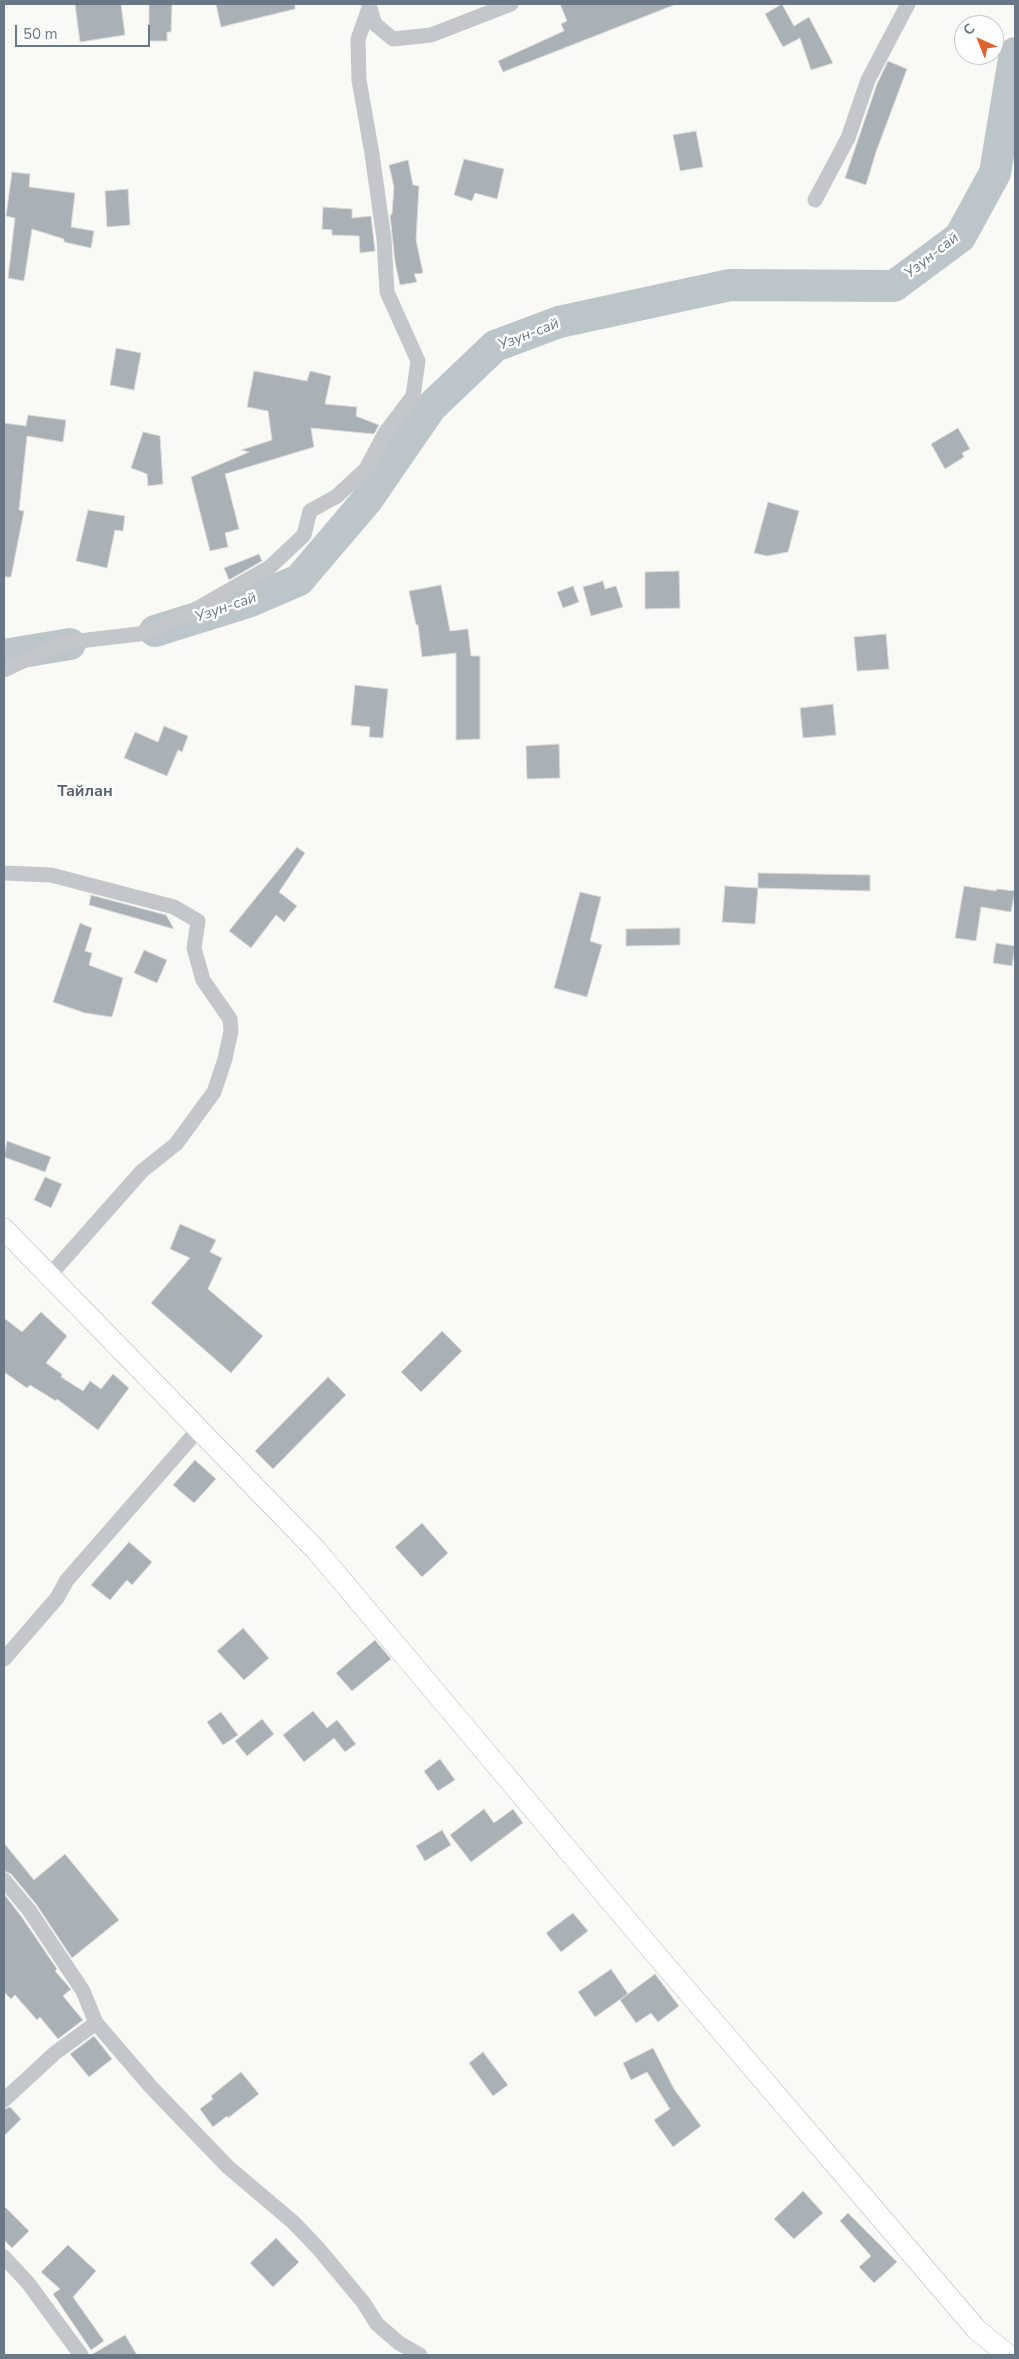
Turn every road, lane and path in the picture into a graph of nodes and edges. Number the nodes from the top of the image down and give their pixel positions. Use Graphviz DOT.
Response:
graph roads {
  1 [pos="512,4"];
  2 [pos="908,4"];
  3 [pos="369,6"];
  4 [pos="815,200"];
  5 [pos="4,670"];
  6 [pos="4,873"];
  7 [pos="4,1229"];
  8 [pos="49,1276"];
  9 [pos="198,1430"];
  10 [pos="4,1659"];
  11 [pos="4,1880"];
  12 [pos="96,2023"];
  13 [pos="4,2100"];
  14 [pos="4,2257"];
  15 [pos="81,2355"];
  16 [pos="420,2355"];
  17 [pos="1008,2355"];
  1 -- 3 [label="street"];
  2 -- 4 [label="street"];
  3 -- 5 [label="street"];
  6 -- 8 [label="street"];
  7 -- 8 [label="street"];
  8 -- 9 [label="street"];
  9 -- 10 [label="street"];
  9 -- 17 [label="street"];
  11 -- 12 [label="street"];
  12 -- 13 [label="street"];
  12 -- 16 [label="street"];
  14 -- 15 [label="street"];
}
